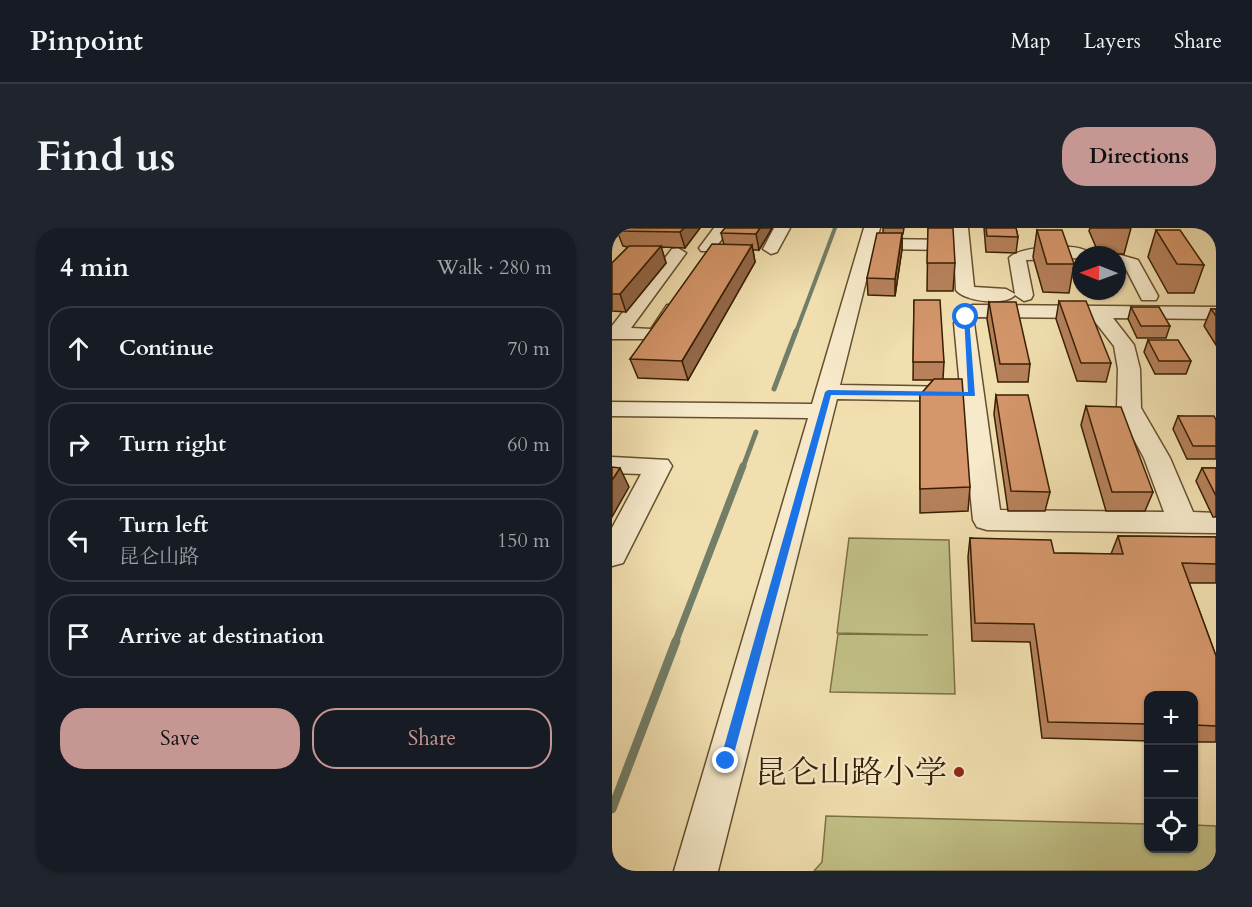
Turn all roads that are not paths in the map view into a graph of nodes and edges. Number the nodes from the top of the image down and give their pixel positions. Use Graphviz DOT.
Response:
graph roads {
  1 [pos="722,228"];
  2 [pos="782,228"];
  3 [pos="1074,231"];
  4 [pos="870,236"];
  5 [pos="961,237"];
  6 [pos="1081,246"];
  7 [pos="771,249"];
  8 [pos="678,253"];
  9 [pos="1072,254"];
  10 [pos="708,255"];
  11 [pos="1126,262"];
  12 [pos="686,292"];
  13 [pos="1024,295"];
  14 [pos="1149,296"];
  15 [pos="1216,296"];
  16 [pos="1098,312"];
  17 [pos="1216,313"];
  18 [pos="622,325"];
  19 [pos="612,358"];
  20 [pos="972,394"];
  21 [pos="825,402"];
  22 [pos="612,409"];
  23 [pos="612,465"];
  24 [pos="1183,523"];
  25 [pos="1216,523"];
  26 [pos="612,555"];
  27 [pos="696,871"];
  1 -- 10 [label="street"];
  2 -- 7 [label="street"];
  3 -- 6 [label="street"];
  4 -- 5 [label="street"];
  4 -- 21 [label="street"];
  5 -- 13 [label="street"];
  8 -- 18 [label="street"];
  9 -- 13 [label="street"];
  11 -- 14 [label="street"];
  12 -- 18 [label="street"];
  13 -- 14 [label="street"];
  14 -- 15 [label="street"];
  16 -- 17 [label="street"];
  16 -- 20 [label="street"];
  16 -- 24 [label="street"];
  18 -- 19 [label="street"];
  20 -- 21 [label="street"];
  20 -- 24 [label="street"];
  21 -- 22 [label="street"];
  21 -- 27 [label="street"];
  23 -- 26 [label="street"];
  24 -- 25 [label="street"];
}
